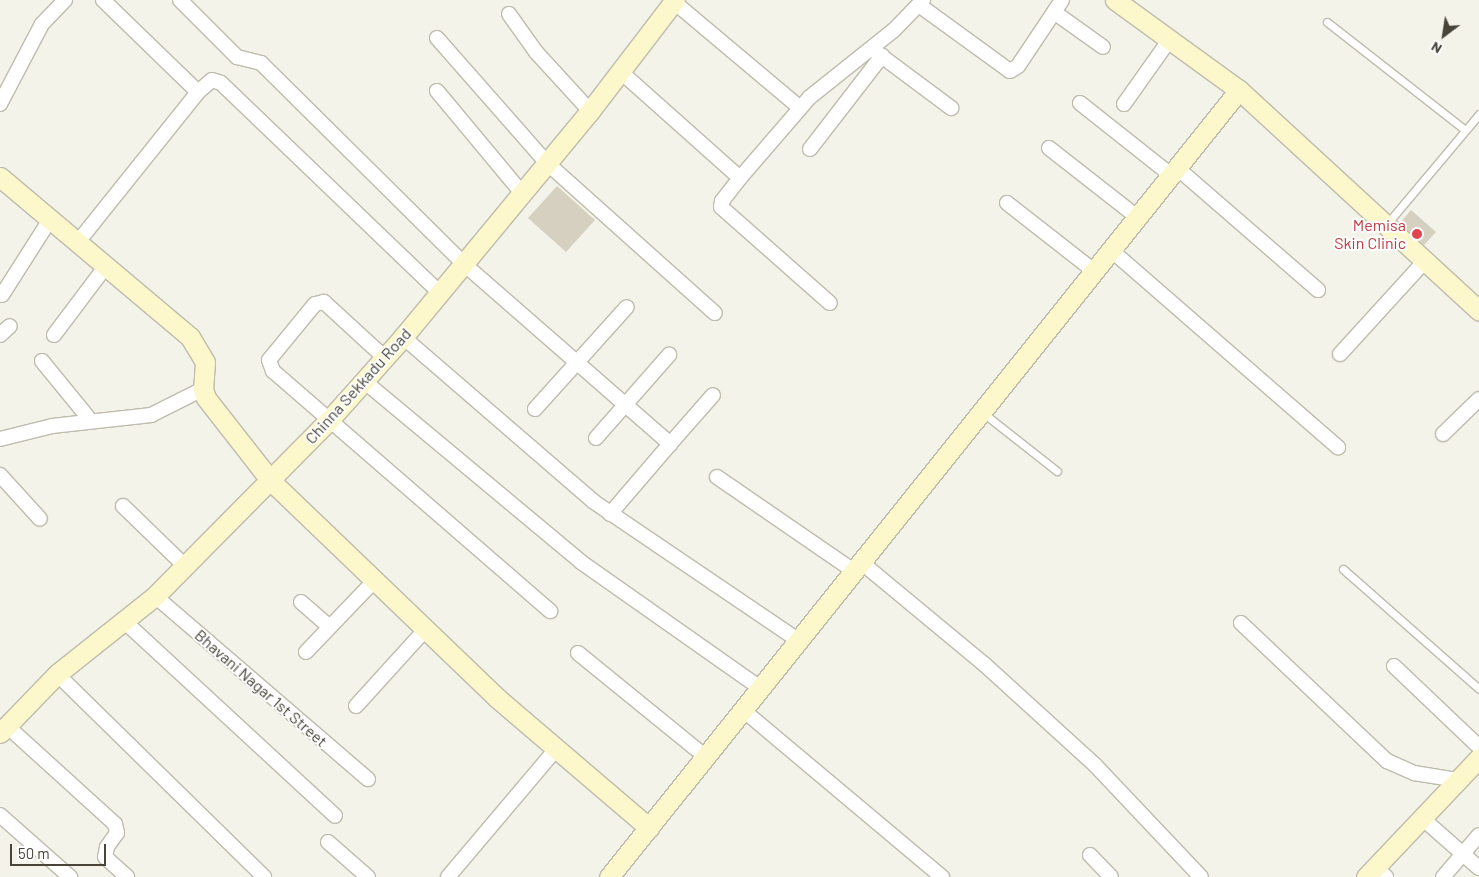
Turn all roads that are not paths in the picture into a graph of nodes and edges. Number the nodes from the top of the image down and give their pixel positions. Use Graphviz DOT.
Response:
graph roads {
  1 [pos="65,0"];
  2 [pos="104,0"];
  3 [pos="180,0"];
  4 [pos="1115,0"];
  5 [pos="674,1"];
  6 [pos="921,2"];
  7 [pos="1058,6"];
  8 [pos="509,14"];
  9 [pos="1327,22"];
  10 [pos="436,38"];
  11 [pos="1170,39"];
  12 [pos="1103,47"];
  13 [pos="871,48"];
  14 [pos="882,56"];
  15 [pos="621,72"];
  16 [pos="1239,90"];
  17 [pos="437,91"];
  18 [pos="198,92"];
  19 [pos="1080,103"];
  20 [pos="0,104"];
  21 [pos="1124,104"];
  22 [pos="799,107"];
  23 [pos="951,108"];
  24 [pos="590,111"];
  25 [pos="1479,114"];
  26 [pos="1465,130"];
  27 [pos="1049,148"];
  28 [pos="810,149"];
  29 [pos="547,163"];
  30 [pos="1173,171"];
  31 [pos="0,176"];
  32 [pos="740,178"];
  33 [pos="522,192"];
  34 [pos="1007,203"];
  35 [pos="1137,217"];
  36 [pos="51,218"];
  37 [pos="1385,225"];
  38 [pos="78,242"];
  39 [pos="1111,250"];
  40 [pos="1425,261"];
  41 [pos="464,264"];
  42 [pos="106,266"];
  43 [pos="1094,271"];
  44 [pos="1318,290"];
  45 [pos="440,293"];
  46 [pos="2,295"];
  47 [pos="830,303"];
  48 [pos="627,307"];
  49 [pos="1479,311"];
  50 [pos="716,313"];
  51 [pos="54,334"];
  52 [pos="403,337"];
  53 [pos="1340,354"];
  54 [pos="668,355"];
  55 [pos="385,358"];
  56 [pos="42,361"];
  57 [pos="576,362"];
  58 [pos="364,381"];
  59 [pos="203,389"];
  60 [pos="713,395"];
  61 [pos="1478,402"];
  62 [pos="625,405"];
  63 [pos="535,410"];
  64 [pos="982,412"];
  65 [pos="330,419"];
  66 [pos="91,421"];
  67 [pos="1443,434"];
  68 [pos="596,438"];
  69 [pos="0,439"];
  70 [pos="670,444"];
  71 [pos="1338,446"];
  72 [pos="1057,472"];
  73 [pos="0,475"];
  74 [pos="717,477"];
  75 [pos="270,480"];
  76 [pos="124,506"];
  77 [pos="610,514"];
  78 [pos="40,519"];
  79 [pos="185,566"];
  80 [pos="858,567"];
  81 [pos="1343,569"];
  82 [pos="374,581"];
  83 [pos="155,596"];
  84 [pos="301,602"];
  85 [pos="550,611"];
  86 [pos="124,621"];
  87 [pos="1241,623"];
  88 [pos="330,627"];
  89 [pos="424,630"];
  90 [pos="798,640"];
  91 [pos="306,652"];
  92 [pos="578,653"];
  93 [pos="1394,666"];
  94 [pos="57,674"];
  95 [pos="760,688"];
  96 [pos="1479,689"];
  97 [pos="356,706"];
  98 [pos="743,710"];
  99 [pos="3,730"];
  100 [pos="1479,747"];
  101 [pos="556,749"];
  102 [pos="706,757"];
  103 [pos="1479,758"];
  104 [pos="368,780"];
  105 [pos="1458,780"];
  106 [pos="0,815"];
  107 [pos="335,816"];
  108 [pos="1422,818"];
  109 [pos="649,828"];
  110 [pos="1479,835"];
  111 [pos="328,842"];
  112 [pos="1463,854"];
  113 [pos="1090,855"];
  114 [pos="1479,868"];
  115 [pos="1376,874"];
  116 [pos="70,877"];
  117 [pos="127,877"];
  118 [pos="264,877"];
  119 [pos="368,877"];
  120 [pos="448,877"];
  121 [pos="609,877"];
  122 [pos="942,877"];
  123 [pos="1111,877"];
  124 [pos="1201,877"];
  125 [pos="1443,877"];
  1 -- 20 [label="street"];
  2 -- 18 [label="street"];
  3 -- 41 [label="street"];
  4 -- 11 [label="street"];
  5 -- 15 [label="street, Chinna Sekkadu Road"];
  5 -- 22 [label="street"];
  6 -- 7 [label="street"];
  6 -- 13 [label="street"];
  7 -- 12 [label="street"];
  8 -- 24 [label="street"];
  9 -- 26 [label="lane"];
  10 -- 29 [label="street"];
  11 -- 16 [label="street"];
  11 -- 21 [label="street"];
  13 -- 14 [label="street"];
  13 -- 22 [label="street"];
  14 -- 23 [label="street"];
  14 -- 28 [label="street"];
  15 -- 24 [label="street, Chinna Sekkadu Road"];
  15 -- 32 [label="street"];
  16 -- 30 [label="street"];
  16 -- 37 [label="street"];
  17 -- 33 [label="street"];
  18 -- 38 [label="street"];
  18 -- 45 [label="street"];
  19 -- 30 [label="street"];
  22 -- 32 [label="street"];
  24 -- 29 [label="street, Chinna Sekkadu Road"];
  25 -- 26 [label="lane"];
  26 -- 37 [label="lane"];
  27 -- 35 [label="street"];
  29 -- 33 [label="street, Chinna Sekkadu Road"];
  29 -- 50 [label="street"];
  30 -- 35 [label="street"];
  30 -- 44 [label="street"];
  31 -- 36 [label="street"];
  32 -- 47 [label="street"];
  33 -- 41 [label="street, Chinna Sekkadu Road"];
  34 -- 43 [label="street"];
  35 -- 39 [label="street"];
  36 -- 38 [label="street"];
  36 -- 46 [label="street"];
  37 -- 40 [label="street"];
  38 -- 42 [label="street"];
  39 -- 43 [label="street"];
  39 -- 71 [label="street"];
  40 -- 49 [label="street"];
  40 -- 53 [label="street"];
  41 -- 45 [label="street, Chinna Sekkadu Road"];
  41 -- 57 [label="street"];
  42 -- 51 [label="street"];
  42 -- 59 [label="street"];
  43 -- 64 [label="street"];
  45 -- 52 [label="street, Chinna Sekkadu Road"];
  48 -- 57 [label="street"];
  52 -- 55 [label="street, Chinna Sekkadu Road"];
  52 -- 77 [label="street"];
  54 -- 62 [label="street"];
  55 -- 58 [label="street, Chinna Sekkadu Road"];
  55 -- 65 [label="street"];
  56 -- 66 [label="street"];
  57 -- 62 [label="street"];
  57 -- 63 [label="street"];
  58 -- 65 [label="street, Chinna Sekkadu Road"];
  58 -- 95 [label="street"];
  59 -- 66 [label="street"];
  59 -- 75 [label="street"];
  60 -- 70 [label="street"];
  61 -- 67 [label="street"];
  62 -- 68 [label="street"];
  62 -- 70 [label="street"];
  64 -- 72 [label="lane"];
  64 -- 80 [label="street"];
  65 -- 75 [label="street, Chinna Sekkadu Road"];
  65 -- 85 [label="street"];
  66 -- 69 [label="street"];
  70 -- 77 [label="street"];
  73 -- 78 [label="street"];
  74 -- 80 [label="street"];
  75 -- 79 [label="street, Chinna Sekkadu Road"];
  75 -- 82 [label="street"];
  76 -- 79 [label="street"];
  77 -- 90 [label="street"];
  79 -- 83 [label="street, Chinna Sekkadu Road"];
  80 -- 90 [label="street"];
  80 -- 124 [label="street"];
  81 -- 96 [label="lane"];
  82 -- 88 [label="street"];
  82 -- 89 [label="street"];
  83 -- 86 [label="street, Chinna Sekkadu Road"];
  83 -- 104 [label="street, Bhavani Nagar 1st Street"];
  84 -- 88 [label="street"];
  86 -- 94 [label="street, Chinna Sekkadu Road"];
  86 -- 107 [label="street"];
  87 -- 105 [label="street"];
  88 -- 91 [label="street"];
  89 -- 97 [label="street"];
  89 -- 101 [label="street"];
  90 -- 95 [label="street"];
  92 -- 102 [label="street"];
  93 -- 100 [label="street"];
  94 -- 99 [label="street, Chinna Sekkadu Road"];
  94 -- 118 [label="street"];
  95 -- 98 [label="street"];
  98 -- 102 [label="street"];
  98 -- 122 [label="street"];
  99 -- 117 [label="street"];
  101 -- 109 [label="street"];
  101 -- 120 [label="street"];
  102 -- 109 [label="street"];
  103 -- 105 [label="street"];
  105 -- 108 [label="street"];
  106 -- 116 [label="street"];
  108 -- 112 [label="street"];
  108 -- 115 [label="street"];
  109 -- 121 [label="street"];
  110 -- 112 [label="street"];
  111 -- 119 [label="street"];
  112 -- 114 [label="street"];
  112 -- 125 [label="street"];
  113 -- 123 [label="street"];
}
